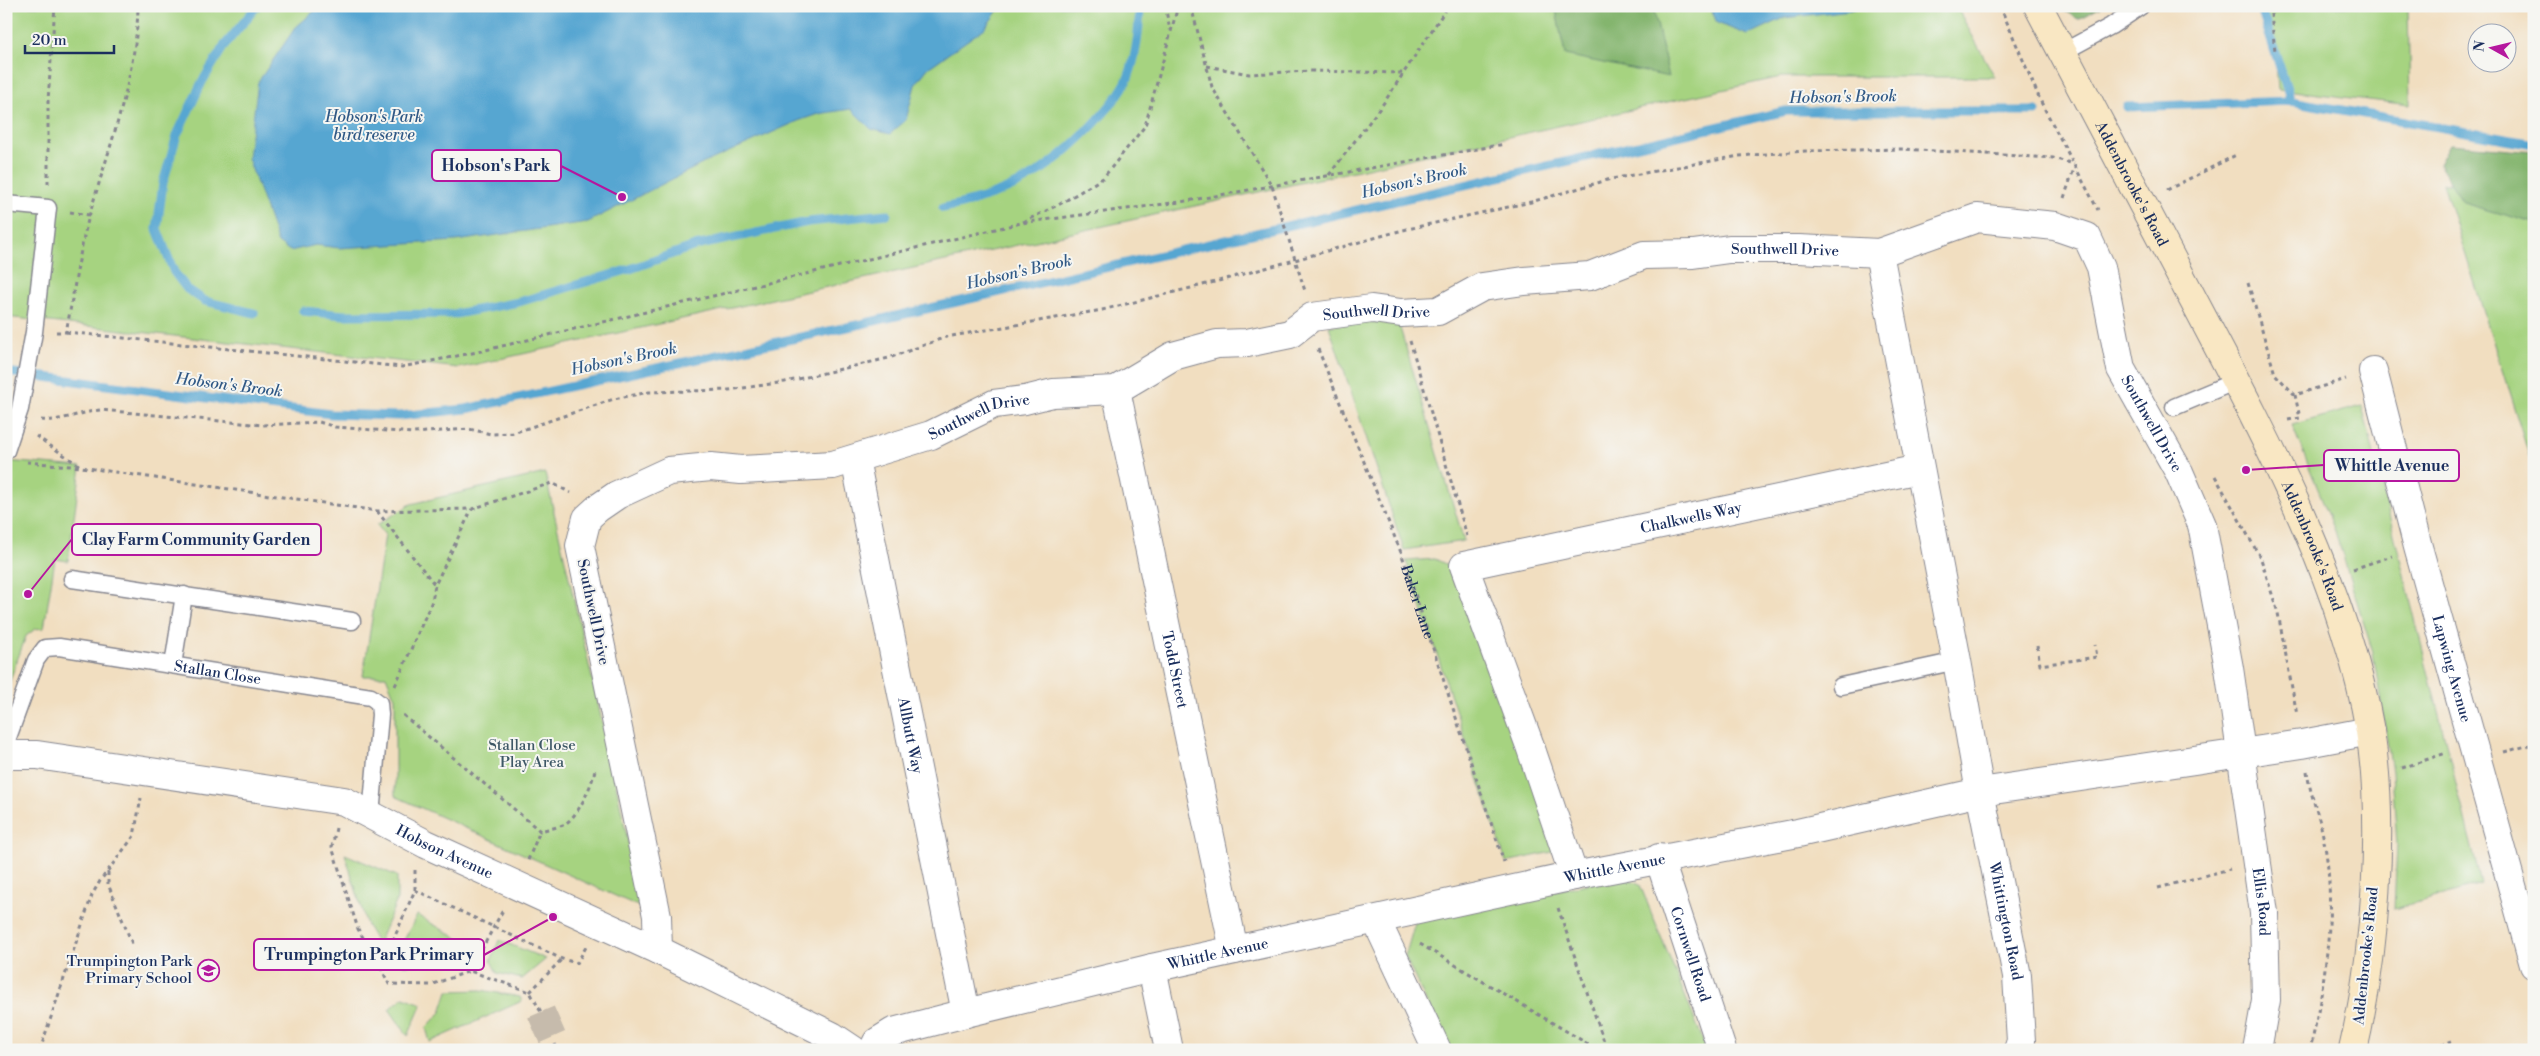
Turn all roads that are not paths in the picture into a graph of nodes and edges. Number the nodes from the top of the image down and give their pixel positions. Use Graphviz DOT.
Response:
graph roads {
  1 [pos="2038,6"];
  2 [pos="2141,6"];
  3 [pos="2062,52"];
  4 [pos="6,204"];
  5 [pos="1879,253"];
  6 [pos="2373,371"];
  7 [pos="2236,381"];
  8 [pos="1116,390"];
  9 [pos="2174,407"];
  10 [pos="6,450"];
  11 [pos="855,459"];
  12 [pos="1919,469"];
  13 [pos="72,579"];
  14 [pos="184,595"];
  15 [pos="352,621"];
  16 [pos="1957,661"];
  17 [pos="173,665"];
  18 [pos="1841,686"];
  19 [pos="2370,731"];
  20 [pos="6,743"];
  21 [pos="2240,753"];
  22 [pos="6,755"];
  23 [pos="1980,792"];
  24 [pos="371,815"];
  25 [pos="1659,858"];
  26 [pos="1561,878"];
  27 [pos="1376,920"];
  28 [pos="658,950"];
  29 [pos="1234,950"];
  30 [pos="2534,965"];
  31 [pos="1152,968"];
  32 [pos="966,1012"];
  33 [pos="853,1050"];
  34 [pos="873,1050"];
  35 [pos="1169,1050"];
  36 [pos="1437,1050"];
  37 [pos="1722,1050"];
  38 [pos="2018,1050"];
  39 [pos="2257,1050"];
  40 [pos="2353,1050"];
  1 -- 3 [label="street, Addenbrooke's Road"];
  2 -- 3 [label="lane"];
  3 -- 7 [label="street, Addenbrooke's Road"];
  4 -- 10 [label="lane"];
  5 -- 8 [label="street, Southwell Drive"];
  5 -- 12 [label="street"];
  5 -- 21 [label="street, Southwell Drive"];
  6 -- 30 [label="street, Lapwing Avenue"];
  7 -- 9 [label="lane"];
  7 -- 19 [label="street, Addenbrooke's Road"];
  8 -- 11 [label="street, Southwell Drive"];
  8 -- 29 [label="street, Todd Street"];
  11 -- 28 [label="street, Southwell Drive"];
  11 -- 32 [label="street, Allbutt Way"];
  12 -- 16 [label="street"];
  12 -- 26 [label="street, Chalkwells Way"];
  13 -- 14 [label="lane"];
  14 -- 15 [label="lane"];
  14 -- 17 [label="lane"];
  16 -- 18 [label="lane"];
  16 -- 23 [label="street"];
  17 -- 20 [label="lane, Stallan Close"];
  17 -- 24 [label="lane, Stallan Close"];
  19 -- 21 [label="street, Whittle Avenue"];
  19 -- 40 [label="street, Addenbrooke's Road"];
  21 -- 23 [label="street, Whittle Avenue"];
  21 -- 39 [label="street, Ellis Road"];
  22 -- 24 [label="street, Hobson Avenue"];
  23 -- 25 [label="street, Whittle Avenue"];
  23 -- 38 [label="street, Whittington Road"];
  24 -- 28 [label="street, Hobson Avenue"];
  25 -- 26 [label="street, Whittle Avenue"];
  25 -- 37 [label="street, Cornwell Road"];
  26 -- 27 [label="street, Whittle Avenue"];
  27 -- 29 [label="street, Whittle Avenue"];
  27 -- 36 [label="street"];
  28 -- 33 [label="street, Hobson Avenue"];
  29 -- 31 [label="street, Whittle Avenue"];
  31 -- 32 [label="street, Whittle Avenue"];
  31 -- 35 [label="street"];
  32 -- 34 [label="street, Whittle Avenue"];
}
